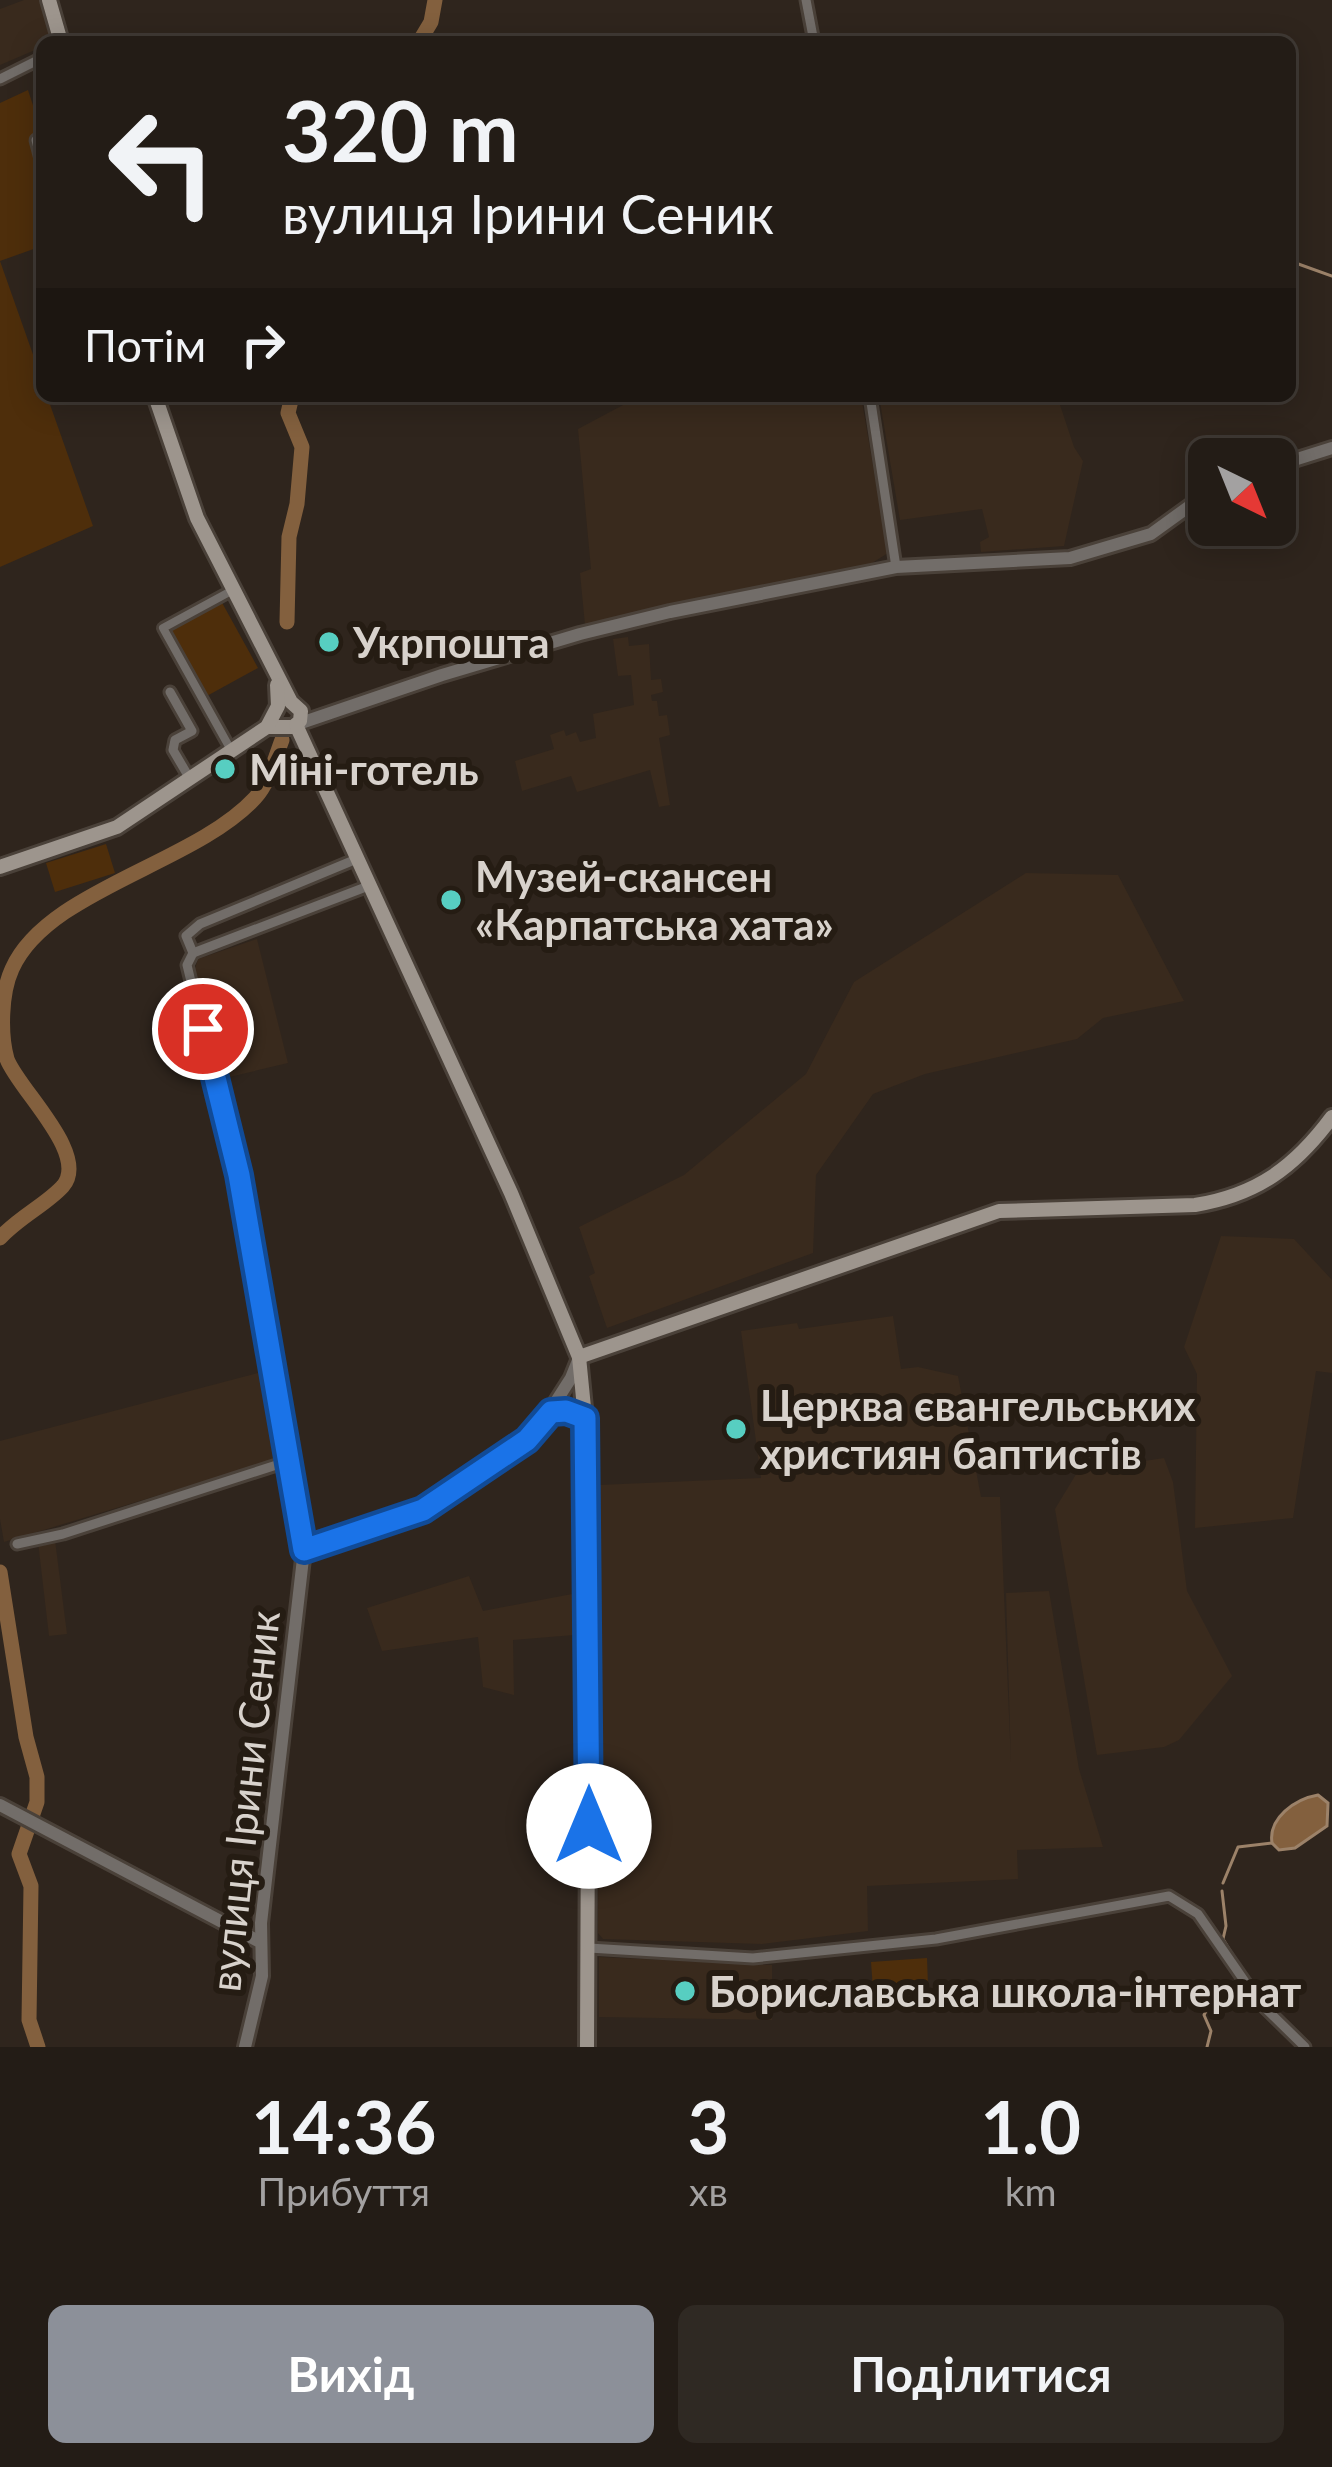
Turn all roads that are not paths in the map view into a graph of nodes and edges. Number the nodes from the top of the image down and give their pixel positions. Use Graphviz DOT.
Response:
graph roads {
  1 [pos="49,0"];
  2 [pos="806,0"];
  3 [pos="59,36"];
  4 [pos="813,36"];
  5 [pos="36,61"];
  6 [pos="0,79"];
  7 [pos="157,402"];
  8 [pos="871,402"];
  9 [pos="1332,448"];
  10 [pos="1296,459"];
  11 [pos="1188,508"];
  12 [pos="896,567"];
  13 [pos="233,590"];
  14 [pos="271,665"];
  15 [pos="170,692"];
  16 [pos="277,711"];
  17 [pos="295,721"];
  18 [pos="267,727"];
  19 [pos="232,751"];
  20 [pos="190,779"];
  21 [pos="358,858"];
  22 [pos="0,867"];
  23 [pos="371,885"];
  24 [pos="193,953"];
  25 [pos="1332,1117"];
  26 [pos="579,1357"];
  27 [pos="551,1412"];
  28 [pos="585,1418"];
  29 [pos="292,1460"];
  30 [pos="17,1544"];
  31 [pos="304,1550"];
  32 [pos="0,1805"];
  33 [pos="260,1942"];
  34 [pos="589,1948"];
  35 [pos="245,2047"];
  36 [pos="586,2047"];
  37 [pos="1305,2047"];
  1 -- 3 [label="main road"];
  2 -- 4 [label="street"];
  5 -- 6 [label="street"];
  7 -- 13 [label="main road"];
  8 -- 12 [label="street"];
  9 -- 10 [label="street"];
  11 -- 12 [label="street"];
  12 -- 17 [label="street"];
  13 -- 14 [label="main road"];
  13 -- 19 [label="street"];
  14 -- 16 [label="main road"];
  14 -- 17 [label="main road"];
  15 -- 20 [label="street"];
  16 -- 17 [label="main road"];
  16 -- 18 [label="main road"];
  17 -- 18 [label="main road"];
  17 -- 21 [label="main road"];
  18 -- 19 [label="main road"];
  19 -- 20 [label="main road"];
  20 -- 22 [label="main road"];
  21 -- 23 [label="main road"];
  21 -- 24 [label="street"];
  23 -- 24 [label="street"];
  23 -- 26 [label="main road"];
  24 -- 29 [label="street"];
  25 -- 26 [label="main road"];
  26 -- 27 [label="street"];
  26 -- 28 [label="main road"];
  27 -- 28 [label="street"];
  27 -- 31 [label="street"];
  28 -- 34 [label="main road"];
  29 -- 30 [label="street"];
  29 -- 31 [label="street"];
  31 -- 33 [label="street, вулиця Ірини Сеник"];
  32 -- 33 [label="street"];
  33 -- 35 [label="street, вулиця Ірини Сеник"];
  34 -- 36 [label="main road"];
  34 -- 37 [label="street"];
}
